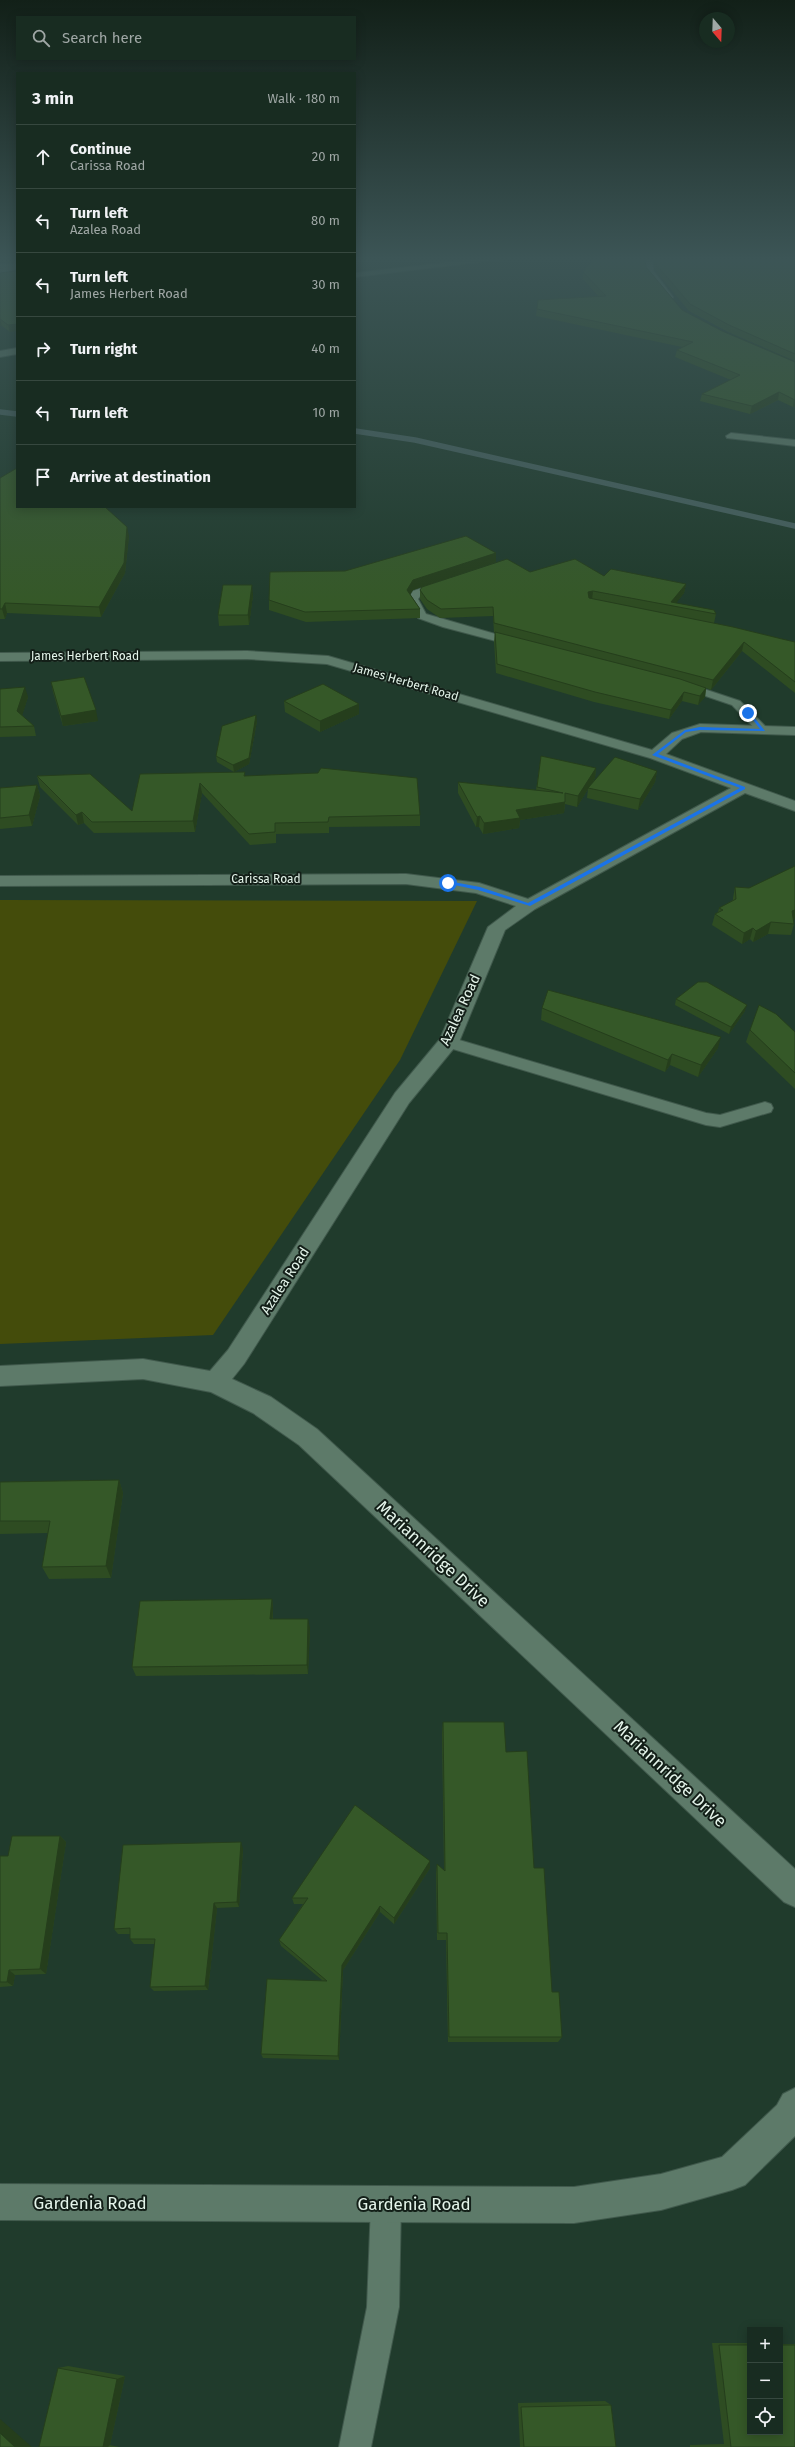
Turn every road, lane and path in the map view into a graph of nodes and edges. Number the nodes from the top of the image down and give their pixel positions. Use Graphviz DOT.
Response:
graph roads {
  1 [pos="731,436"];
  2 [pos="795,443"];
  3 [pos="450,581"];
  4 [pos="531,646"];
  5 [pos="0,657"];
  6 [pos="675,683"];
  7 [pos="763,730"];
  8 [pos="795,731"];
  9 [pos="654,755"];
  10 [pos="743,788"];
  11 [pos="795,806"];
  12 [pos="0,881"];
  13 [pos="529,905"];
  14 [pos="449,1042"];
  15 [pos="765,1108"];
  16 [pos="0,1376"];
  17 [pos="215,1382"];
  18 [pos="795,1891"];
  19 [pos="795,2106"];
  20 [pos="0,2202"];
  21 [pos="386,2204"];
  22 [pos="355,2447"];
  1 -- 2 [label="street"];
  3 -- 4 [label="lane"];
  5 -- 9 [label="street, James Herbert Road"];
  6 -- 7 [label="lane"];
  7 -- 8 [label="street"];
  7 -- 9 [label="street"];
  9 -- 10 [label="street, James Herbert Road"];
  10 -- 11 [label="street, James Herbert Road"];
  10 -- 13 [label="street, Azalea Road"];
  12 -- 13 [label="street, Carissa Road"];
  13 -- 14 [label="street, Azalea Road"];
  14 -- 15 [label="lane"];
  14 -- 17 [label="street, Azalea Road"];
  16 -- 17 [label="street, Mariannridge Drive"];
  17 -- 18 [label="street, Mariannridge Drive"];
  19 -- 21 [label="street, Gardenia Road"];
  20 -- 21 [label="street, Gardenia Road"];
  21 -- 22 [label="lane"];
}
